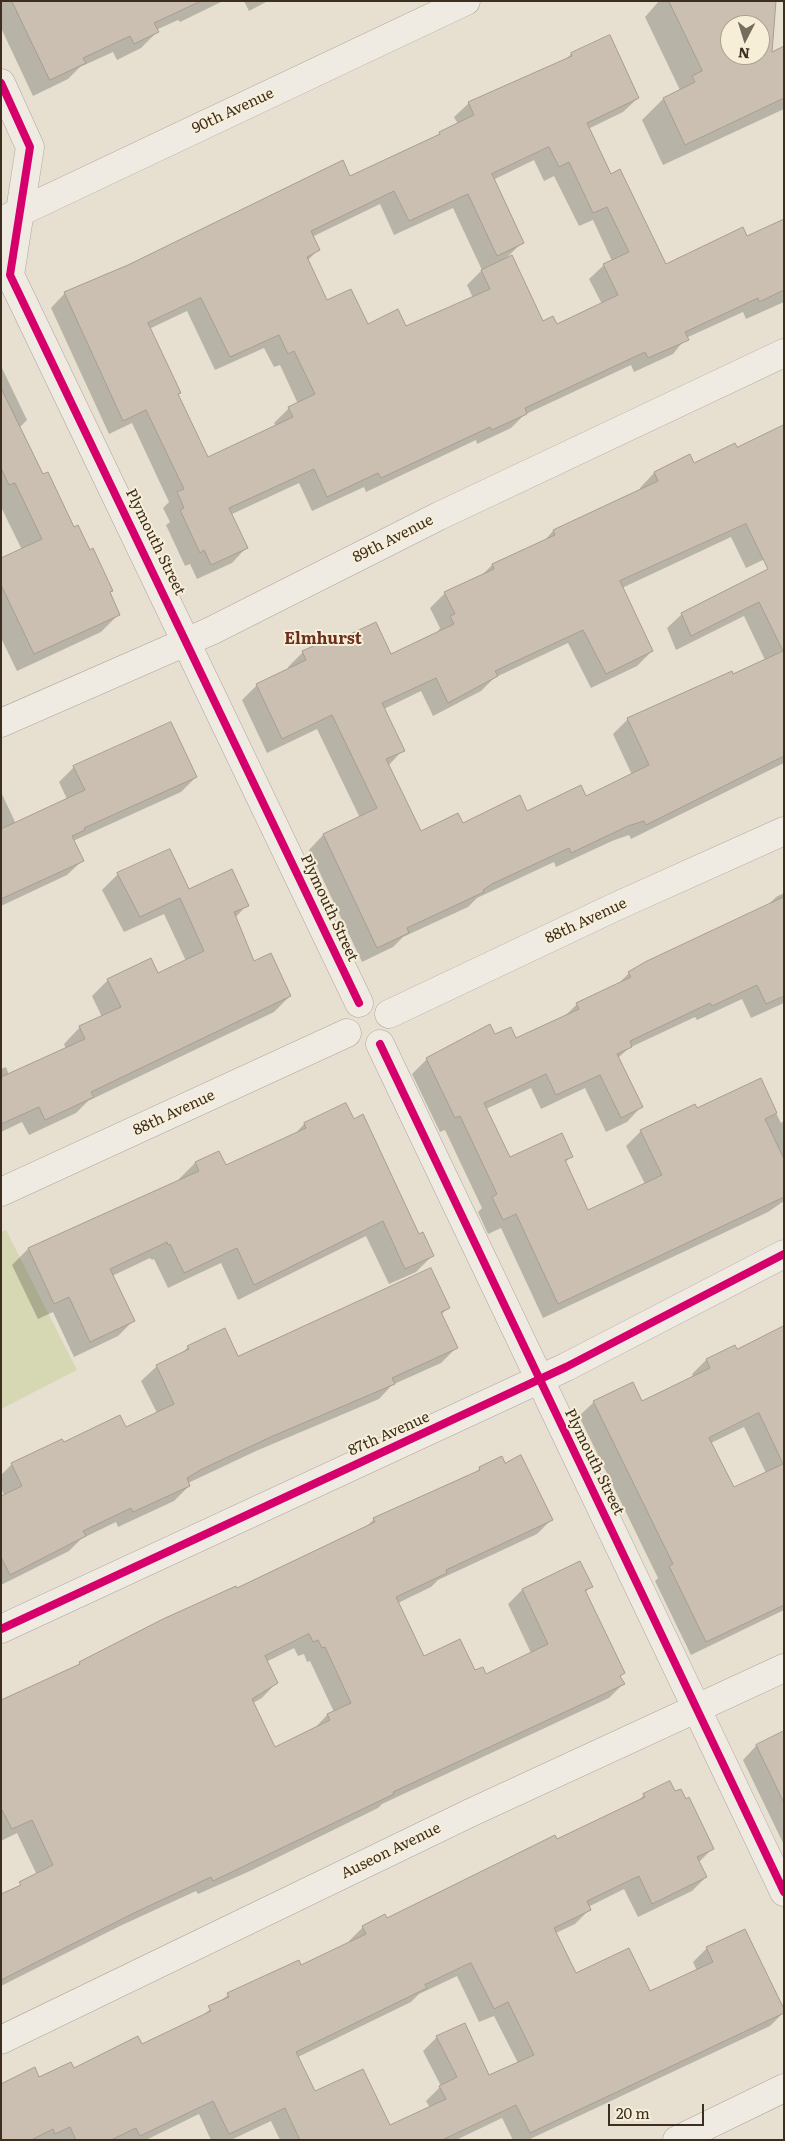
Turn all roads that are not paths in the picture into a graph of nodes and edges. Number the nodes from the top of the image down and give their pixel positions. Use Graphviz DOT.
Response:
graph roads {
  1 [pos="466,1"];
  2 [pos="1,83"];
  3 [pos="11,217"];
  4 [pos="784,353"];
  5 [pos="187,642"];
  6 [pos="1,723"];
  7 [pos="784,831"];
  8 [pos="359,1003"];
  9 [pos="389,1014"];
  10 [pos="347,1033"];
  11 [pos="380,1044"];
  12 [pos="1,1192"];
  13 [pos="784,1254"];
  14 [pos="538,1380"];
  15 [pos="1,1629"];
  16 [pos="784,1668"];
  17 [pos="696,1710"];
  18 [pos="784,1892"];
  19 [pos="1,2040"];
  20 [pos="784,2088"];
  21 [pos="676,2140"];
  1 -- 3 [label="street, 90th Avenue"];
  2 -- 3 [label="street, Plymouth Street"];
  3 -- 5 [label="street, Plymouth Street"];
  4 -- 5 [label="street, 89th Avenue"];
  5 -- 6 [label="street, 89th Avenue"];
  5 -- 8 [label="street, Plymouth Street"];
  7 -- 9 [label="street, 88th Avenue"];
  8 -- 9 [label="street"];
  8 -- 10 [label="street"];
  9 -- 11 [label="street"];
  10 -- 11 [label="street"];
  10 -- 12 [label="street, 88th Avenue"];
  11 -- 14 [label="street, Plymouth Street"];
  13 -- 14 [label="street, 87th Avenue"];
  14 -- 15 [label="street, 87th Avenue"];
  14 -- 17 [label="street, Plymouth Street"];
  16 -- 17 [label="street, Auseon Avenue"];
  17 -- 18 [label="street, Plymouth Street"];
  17 -- 19 [label="street, Auseon Avenue"];
  20 -- 21 [label="street"];
}
